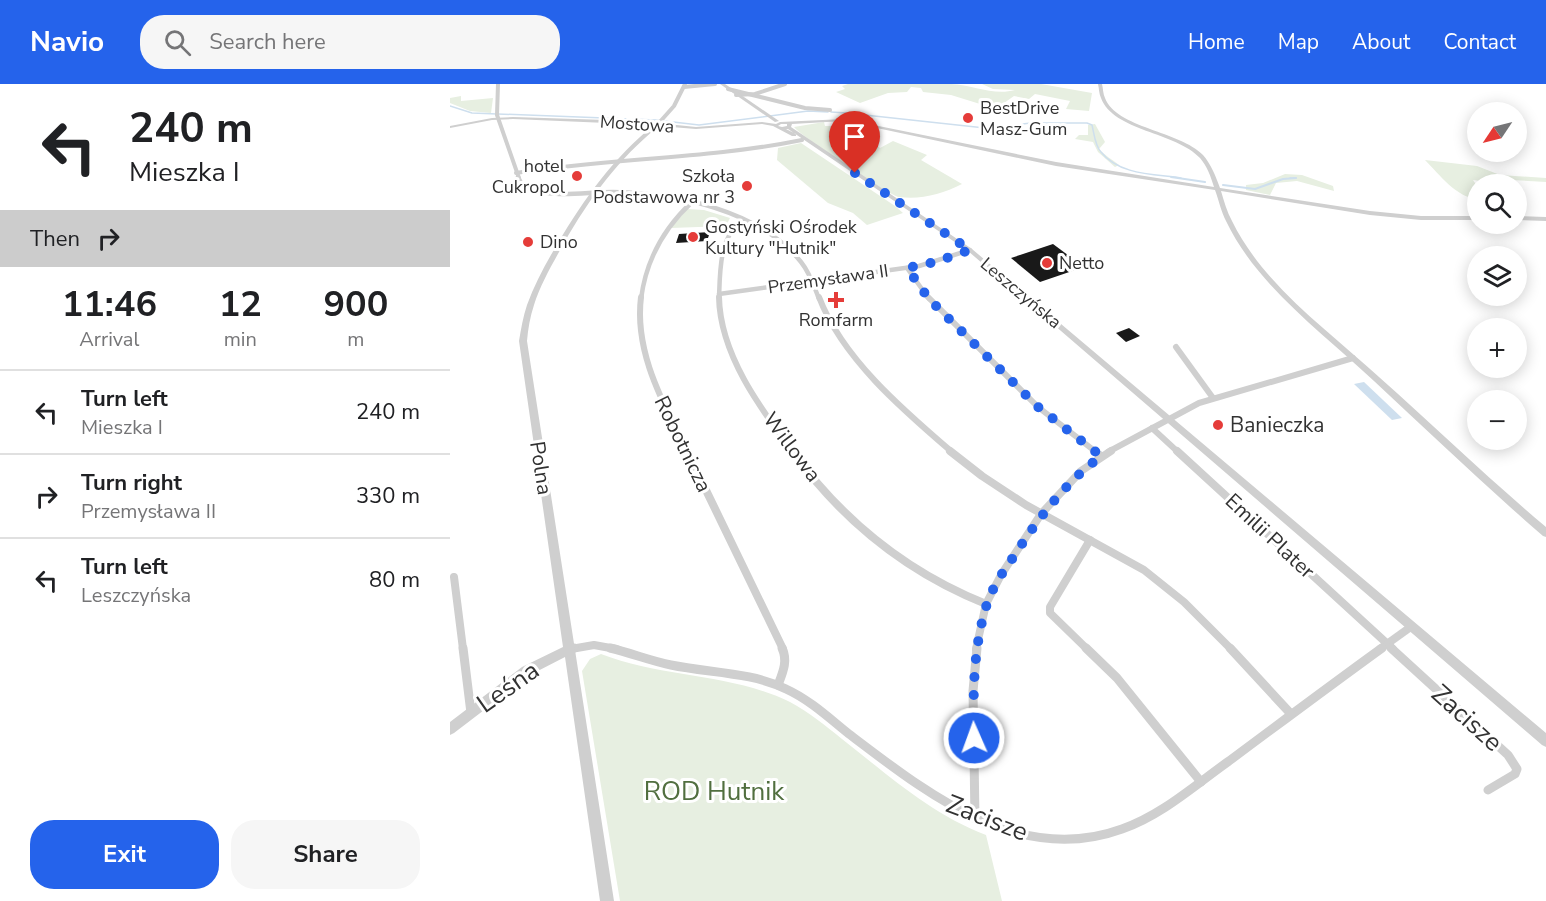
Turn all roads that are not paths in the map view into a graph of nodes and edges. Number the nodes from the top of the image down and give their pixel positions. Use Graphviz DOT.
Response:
graph roads {
  1 [pos="498,84"];
  2 [pos="715,84"];
  3 [pos="722,84"];
  4 [pos="785,84"];
  5 [pos="1100,84"];
  6 [pos="685,86"];
  7 [pos="728,89"];
  8 [pos="755,94"];
  9 [pos="738,97"];
  10 [pos="830,110"];
  11 [pos="497,116"];
  12 [pos="772,118"];
  13 [pos="661,122"];
  14 [pos="762,123"];
  15 [pos="790,125"];
  16 [pos="779,126"];
  17 [pos="450,127"];
  18 [pos="802,140"];
  19 [pos="819,149"];
  20 [pos="619,161"];
  21 [pos="516,173"];
  22 [pos="1217,188"];
  23 [pos="595,192"];
  24 [pos="692,202"];
  25 [pos="1467,218"];
  26 [pos="1527,218"];
  27 [pos="742,219"];
  28 [pos="1546,219"];
  29 [pos="970,250"];
  30 [pos="907,268"];
  31 [pos="811,281"];
  32 [pos="719,294"];
  33 [pos="1176,347"];
  34 [pos="1353,357"];
  35 [pos="1213,398"];
  36 [pos="1170,419"];
  37 [pos="1152,428"];
  38 [pos="1101,456"];
  39 [pos="1041,514"];
  40 [pos="1546,532"];
  41 [pos="1090,540"];
  42 [pos="454,577"];
  43 [pos="986,604"];
  44 [pos="1412,626"];
  45 [pos="1387,645"];
  46 [pos="569,650"];
  47 [pos="778,685"];
  48 [pos="471,713"];
  49 [pos="1291,714"];
  50 [pos="450,729"];
  51 [pos="1546,741"];
  52 [pos="1201,782"];
  53 [pos="1488,790"];
  54 [pos="975,819"];
  55 [pos="607,901"];
  1 -- 11 [label="street"];
  2 -- 6 [label="street"];
  3 -- 7 [label="street, Leszczyńska"];
  4 -- 8 [label="street"];
  5 -- 22 [label="street"];
  6 -- 13 [label="street, Polna"];
  7 -- 8 [label="street"];
  7 -- 9 [label="street, Leszczyńska"];
  8 -- 9 [label="street"];
  8 -- 10 [label="street"];
  9 -- 12 [label="street, Leszczyńska"];
  11 -- 13 [label="street, Mostowa"];
  11 -- 17 [label="street, Mostowa"];
  11 -- 21 [label="street"];
  12 -- 14 [label="street"];
  12 -- 16 [label="street, Leszczyńska"];
  13 -- 14 [label="street, Mostowa"];
  13 -- 20 [label="street, Polna"];
  14 -- 16 [label="street, Mostowa"];
  15 -- 16 [label="street"];
  15 -- 19 [label="street, Leszczyńska"];
  15 -- 22 [label="street"];
  16 -- 18 [label="street, Leszczyńska"];
  18 -- 19 [label="street, Leszczyńska"];
  18 -- 20 [label="street"];
  19 -- 29 [label="street, Leszczyńska"];
  20 -- 21 [label="street"];
  20 -- 23 [label="street, Polna"];
  21 -- 23 [label="street"];
  22 -- 25 [label="street"];
  22 -- 34 [label="street"];
  23 -- 24 [label="street"];
  23 -- 46 [label="street, Polna"];
  24 -- 27 [label="street"];
  24 -- 47 [label="street, Robotnicza"];
  26 -- 28 [label="street"];
  27 -- 31 [label="street"];
  27 -- 32 [label="street, Willowa"];
  29 -- 30 [label="street, Przemysława II"];
  29 -- 36 [label="street, Leszczyńska"];
  30 -- 31 [label="street, Przemysława II"];
  30 -- 38 [label="street"];
  31 -- 32 [label="street, Przemysława II"];
  31 -- 39 [label="street"];
  32 -- 43 [label="street, Willowa"];
  33 -- 35 [label="street"];
  34 -- 35 [label="street"];
  34 -- 40 [label="street"];
  35 -- 36 [label="street"];
  36 -- 37 [label="street"];
  36 -- 44 [label="street, Leszczyńska"];
  37 -- 38 [label="street"];
  37 -- 45 [label="street, Emilii Plater"];
  38 -- 39 [label="street"];
  39 -- 41 [label="street"];
  39 -- 43 [label="street"];
  41 -- 49 [label="street"];
  41 -- 52 [label="street"];
  42 -- 48 [label="street"];
  43 -- 54 [label="street"];
  44 -- 45 [label="street, Zacisze"];
  44 -- 51 [label="street, Leszczyńska"];
  45 -- 49 [label="street, Zacisze"];
  45 -- 53 [label="street, Zacisze"];
  46 -- 47 [label="street, Zacisze"];
  46 -- 48 [label="street, Leśna"];
  46 -- 55 [label="street, Polna"];
  47 -- 54 [label="street, Zacisze"];
  48 -- 50 [label="street, Leśna"];
  49 -- 52 [label="street, Zacisze"];
  52 -- 54 [label="street, Zacisze"];
}
